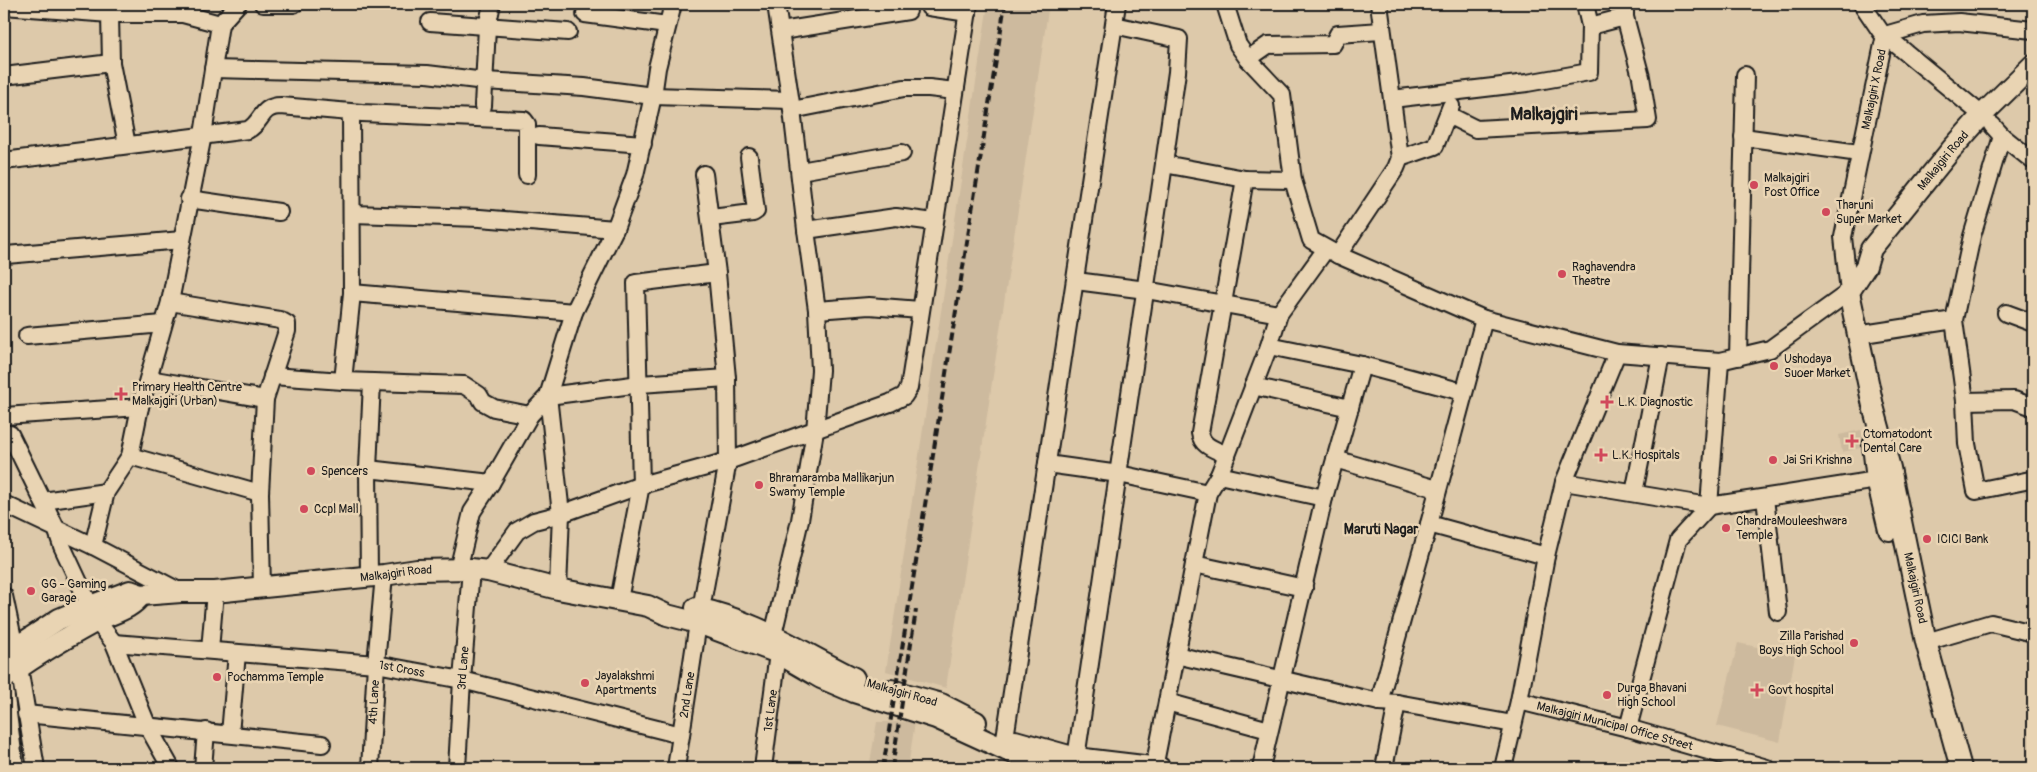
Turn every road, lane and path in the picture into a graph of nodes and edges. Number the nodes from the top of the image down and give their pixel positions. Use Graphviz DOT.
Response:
graph roads {
  1 [pos="238,4"];
  2 [pos="263,4"];
  3 [pos="294,4"];
  4 [pos="492,4"];
  5 [pos="674,4"];
  6 [pos="776,4"];
  7 [pos="1118,4"];
  8 [pos="1224,4"];
  9 [pos="1379,4"];
  10 [pos="1585,4"];
  11 [pos="1862,4"];
  12 [pos="4,6"];
  13 [pos="929,7"];
  14 [pos="968,8"];
  15 [pos="1625,10"];
  16 [pos="908,11"];
  17 [pos="110,14"];
  18 [pos="585,14"];
  19 [pos="430,22"];
  20 [pos="220,24"];
  21 [pos="667,25"];
  22 [pos="487,26"];
  23 [pos="1114,26"];
  24 [pos="1590,26"];
  25 [pos="2033,30"];
  26 [pos="781,31"];
  27 [pos="1382,31"];
  28 [pos="568,32"];
  29 [pos="1885,34"];
  30 [pos="1248,60"];
  31 [pos="111,63"];
  32 [pos="2033,65"];
  33 [pos="213,70"];
  34 [pos="1745,75"];
  35 [pos="4,76"];
  36 [pos="485,80"];
  37 [pos="2033,80"];
  38 [pos="955,91"];
  39 [pos="1457,92"];
  40 [pos="653,96"];
  41 [pos="1392,99"];
  42 [pos="791,105"];
  43 [pos="484,106"];
  44 [pos="351,112"];
  45 [pos="1448,115"];
  46 [pos="1992,125"];
  47 [pos="203,135"];
  48 [pos="539,136"];
  49 [pos="1744,137"];
  50 [pos="643,144"];
  51 [pos="127,145"];
  52 [pos="902,153"];
  53 [pos="1859,153"];
  54 [pos="749,157"];
  55 [pos="1400,158"];
  56 [pos="4,161"];
  57 [pos="2033,161"];
  58 [pos="1164,164"];
  59 [pos="800,171"];
  60 [pos="704,174"];
  61 [pos="527,175"];
  62 [pos="1245,179"];
  63 [pos="1293,180"];
  64 [pos="189,199"];
  65 [pos="279,212"];
  66 [pos="352,214"];
  67 [pos="711,218"];
  68 [pos="934,222"];
  69 [pos="615,229"];
  70 [pos="806,230"];
  71 [pos="182,240"];
  72 [pos="1332,252"];
  73 [pos="6,255"];
  74 [pos="717,272"];
  75 [pos="1076,281"];
  76 [pos="1146,290"];
  77 [pos="1849,292"];
  78 [pos="352,293"];
  79 [pos="170,302"];
  80 [pos="1224,302"];
  81 [pos="818,310"];
  82 [pos="920,310"];
  83 [pos="574,312"];
  84 [pos="2006,313"];
  85 [pos="1279,314"];
  86 [pos="1484,319"];
  87 [pos="1954,320"];
  88 [pos="2033,323"];
  89 [pos="163,324"];
  90 [pos="1857,335"];
  91 [pos="27,336"];
  92 [pos="1269,346"];
  93 [pos="1617,353"];
  94 [pos="1660,356"];
  95 [pos="1738,357"];
  96 [pos="1720,361"];
  97 [pos="1362,365"];
  98 [pos="272,376"];
  99 [pos="727,378"];
  100 [pos="148,380"];
  101 [pos="343,381"];
  102 [pos="372,382"];
  103 [pos="640,384"];
  104 [pos="1253,386"];
  105 [pos="1463,392"];
  106 [pos="548,396"];
  107 [pos="265,399"];
  108 [pos="1965,402"];
  109 [pos="1873,406"];
  110 [pos="140,407"];
  111 [pos="2033,407"];
  112 [pos="1350,408"];
  113 [pos="530,415"];
  114 [pos="4,416"];
  115 [pos="815,431"];
  116 [pos="10,434"];
  117 [pos="1227,455"];
  118 [pos="130,456"];
  119 [pos="1335,458"];
  120 [pos="728,461"];
  121 [pos="1047,464"];
  122 [pos="368,469"];
  123 [pos="1119,474"];
  124 [pos="1219,475"];
  125 [pos="1877,480"];
  126 [pos="2033,481"];
  127 [pos="1564,482"];
  128 [pos="491,483"];
  129 [pos="641,486"];
  130 [pos="1438,489"];
  131 [pos="106,492"];
  132 [pos="260,493"];
  133 [pos="1208,493"];
  134 [pos="1634,493"];
  135 [pos="1324,498"];
  136 [pos="1765,498"];
  137 [pos="43,501"];
  138 [pos="4,504"];
  139 [pos="1709,506"];
  140 [pos="561,514"];
  141 [pos="1429,524"];
  142 [pos="56,528"];
  143 [pos="93,546"];
  144 [pos="1546,556"];
  145 [pos="1194,564"];
  146 [pos="472,570"];
  147 [pos="377,576"];
  148 [pos="262,588"];
  149 [pos="1304,588"];
  150 [pos="558,589"];
  151 [pos="181,592"];
  152 [pos="215,592"];
  153 [pos="4,596"];
  154 [pos="619,600"];
  155 [pos="1778,612"];
  156 [pos="94,613"];
  157 [pos="700,616"];
  158 [pos="2033,633"];
  159 [pos="1926,642"];
  160 [pos="114,643"];
  161 [pos="775,644"];
  162 [pos="210,650"];
  163 [pos="237,653"];
  164 [pos="1176,655"];
  165 [pos="376,664"];
  166 [pos="9,666"];
  167 [pos="1281,678"];
  168 [pos="462,680"];
  169 [pos="1167,702"];
  170 [pos="1379,702"];
  171 [pos="1519,702"];
  172 [pos="1397,703"];
  173 [pos="26,714"];
  174 [pos="1513,724"];
  175 [pos="148,727"];
  176 [pos="1628,728"];
  177 [pos="1269,730"];
  178 [pos="206,731"];
  179 [pos="230,734"];
  180 [pos="681,735"];
  181 [pos="1005,738"];
  182 [pos="322,744"];
  183 [pos="1076,758"];
  184 [pos="1048,767"];
  185 [pos="15,768"];
  186 [pos="36,768"];
  187 [pos="171,768"];
  188 [pos="202,768"];
  189 [pos="370,768"];
  190 [pos="457,768"];
  191 [pos="676,768"];
  192 [pos="763,768"];
  193 [pos="1157,768"];
  194 [pos="1260,768"];
  195 [pos="1384,768"];
  196 [pos="1503,768"];
  197 [pos="1767,768"];
  198 [pos="1947,768"];
  199 [pos="1961,768"];
  1 -- 20 [label="street"];
  2 -- 3 [label="street"];
  4 -- 22 [label="street"];
  5 -- 21 [label="street"];
  6 -- 26 [label="street, 1st Lane"];
  7 -- 23 [label="street"];
  8 -- 30 [label="street"];
  9 -- 27 [label="street"];
  10 -- 24 [label="street"];
  11 -- 29 [label="street"];
  12 -- 17 [label="street"];
  13 -- 14 [label="street"];
  14 -- 38 [label="street"];
  15 -- 24 [label="street"];
  15 -- 45 [label="street"];
  16 -- 26 [label="street"];
  17 -- 20 [label="street"];
  17 -- 31 [label="street"];
  18 -- 21 [label="street"];
  19 -- 22 [label="street"];
  20 -- 33 [label="street"];
  21 -- 40 [label="street"];
  22 -- 28 [label="street"];
  22 -- 36 [label="street"];
  23 -- 58 [label="street"];
  23 -- 75 [label="street"];
  24 -- 39 [label="street"];
  25 -- 29 [label="street, Malkajgiri X Road"];
  26 -- 42 [label="street, 1st Lane"];
  27 -- 30 [label="street"];
  27 -- 41 [label="street"];
  29 -- 46 [label="street"];
  29 -- 53 [label="street, Malkajgiri X Road"];
  30 -- 63 [label="street"];
  31 -- 35 [label="street"];
  31 -- 51 [label="street"];
  32 -- 46 [label="main road, Malkajgiri Road"];
  33 -- 36 [label="street"];
  33 -- 47 [label="street"];
  34 -- 49 [label="street"];
  36 -- 40 [label="street"];
  36 -- 43 [label="street"];
  37 -- 46 [label="main road, Malkajgiri Road"];
  38 -- 42 [label="street"];
  38 -- 68 [label="street"];
  39 -- 41 [label="street"];
  39 -- 45 [label="street"];
  40 -- 42 [label="street"];
  40 -- 50 [label="street"];
  41 -- 55 [label="street"];
  42 -- 59 [label="street, 1st Lane"];
  44 -- 47 [label="street"];
  44 -- 61 [label="street"];
  44 -- 66 [label="street"];
  45 -- 55 [label="street"];
  46 -- 57 [label="street"];
  46 -- 77 [label="main road, Malkajgiri Road"];
  46 -- 87 [label="street"];
  47 -- 51 [label="street"];
  47 -- 64 [label="street"];
  48 -- 50 [label="street"];
  49 -- 53 [label="street"];
  49 -- 95 [label="street"];
  50 -- 69 [label="street"];
  51 -- 56 [label="street"];
  52 -- 59 [label="street"];
  53 -- 77 [label="street, Malkajgiri X Road"];
  54 -- 67 [label="street"];
  55 -- 72 [label="street"];
  58 -- 62 [label="street"];
  58 -- 76 [label="street"];
  59 -- 70 [label="street, 1st Lane"];
  60 -- 67 [label="street, 2nd Lane"];
  62 -- 63 [label="street"];
  62 -- 80 [label="street"];
  63 -- 72 [label="street"];
  64 -- 65 [label="street"];
  64 -- 71 [label="street"];
  66 -- 69 [label="street"];
  66 -- 78 [label="street"];
  67 -- 74 [label="street, 2nd Lane"];
  68 -- 70 [label="street"];
  68 -- 82 [label="street"];
  69 -- 83 [label="street"];
  70 -- 81 [label="street, 1st Lane"];
  71 -- 73 [label="street"];
  71 -- 79 [label="street"];
  72 -- 85 [label="street"];
  72 -- 86 [label="street"];
  74 -- 99 [label="street, 2nd Lane"];
  74 -- 103 [label="street"];
  75 -- 76 [label="street"];
  75 -- 121 [label="street"];
  76 -- 80 [label="street"];
  76 -- 123 [label="street"];
  77 -- 90 [label="main road, Malkajgiri Road"];
  77 -- 95 [label="street"];
  78 -- 83 [label="street"];
  78 -- 101 [label="street"];
  79 -- 89 [label="street"];
  79 -- 98 [label="street"];
  80 -- 85 [label="street"];
  80 -- 117 [label="street"];
  81 -- 82 [label="street"];
  81 -- 115 [label="street, 1st Lane"];
  82 -- 115 [label="street"];
  83 -- 106 [label="street"];
  84 -- 88 [label="street"];
  85 -- 92 [label="street"];
  86 -- 93 [label="street"];
  86 -- 105 [label="street"];
  87 -- 90 [label="street"];
  87 -- 108 [label="street"];
  89 -- 91 [label="street"];
  89 -- 100 [label="street"];
  90 -- 109 [label="main road, Malkajgiri Road"];
  92 -- 97 [label="street"];
  92 -- 104 [label="street"];
  93 -- 94 [label="street"];
  93 -- 127 [label="street"];
  94 -- 96 [label="street"];
  94 -- 134 [label="street"];
  95 -- 96 [label="street"];
  96 -- 139 [label="street"];
  97 -- 105 [label="street"];
  97 -- 112 [label="street"];
  98 -- 101 [label="street"];
  98 -- 107 [label="street"];
  99 -- 103 [label="street"];
  99 -- 120 [label="street, 2nd Lane"];
  100 -- 107 [label="street"];
  100 -- 110 [label="street"];
  101 -- 102 [label="street"];
  102 -- 113 [label="street"];
  102 -- 122 [label="street, 4th Lane"];
  103 -- 106 [label="street"];
  103 -- 129 [label="street"];
  104 -- 112 [label="street"];
  104 -- 117 [label="street"];
  105 -- 130 [label="street"];
  106 -- 113 [label="street, 3rd Lane"];
  106 -- 140 [label="street"];
  107 -- 132 [label="street"];
  108 -- 111 [label="street"];
  108 -- 126 [label="street"];
  109 -- 125 [label="main road, Malkajgiri Road"];
  109 -- 159 [label="main road, Malkajgiri Road"];
  110 -- 114 [label="street"];
  110 -- 118 [label="street"];
  112 -- 119 [label="street"];
  113 -- 128 [label="street, 3rd Lane"];
  115 -- 120 [label="street"];
  115 -- 161 [label="street, 1st Lane"];
  116 -- 137 [label="street"];
  117 -- 124 [label="street"];
  118 -- 131 [label="street"];
  118 -- 132 [label="street"];
  119 -- 130 [label="street"];
  119 -- 135 [label="street"];
  120 -- 129 [label="street"];
  120 -- 157 [label="street, 2nd Lane"];
  121 -- 123 [label="street"];
  121 -- 181 [label="street"];
  122 -- 128 [label="street"];
  122 -- 147 [label="street, 4th Lane"];
  123 -- 133 [label="street"];
  123 -- 183 [label="street"];
  124 -- 133 [label="street"];
  124 -- 135 [label="street"];
  125 -- 136 [label="street"];
  125 -- 198 [label="main road, Malkajgiri Road"];
  127 -- 134 [label="street"];
  127 -- 144 [label="street"];
  128 -- 146 [label="street, 3rd Lane"];
  129 -- 140 [label="street"];
  129 -- 154 [label="street"];
  130 -- 141 [label="street"];
  131 -- 137 [label="street"];
  131 -- 143 [label="street"];
  132 -- 148 [label="street"];
  133 -- 145 [label="street"];
  134 -- 139 [label="street"];
  135 -- 149 [label="street"];
  136 -- 139 [label="street"];
  136 -- 155 [label="street"];
  137 -- 142 [label="street"];
  138 -- 142 [label="street"];
  139 -- 176 [label="street"];
  140 -- 146 [label="street"];
  140 -- 150 [label="street"];
  141 -- 144 [label="street"];
  141 -- 170 [label="street"];
  142 -- 143 [label="street"];
  142 -- 156 [label="street"];
  143 -- 151 [label="street"];
  144 -- 171 [label="street"];
  145 -- 149 [label="street"];
  145 -- 164 [label="street"];
  146 -- 147 [label="main road, Malkajgiri Road"];
  146 -- 150 [label="main road, Malkajgiri Road"];
  146 -- 168 [label="street, 3rd Lane"];
  147 -- 148 [label="main road, Malkajgiri Road"];
  147 -- 165 [label="street, 4th Lane"];
  148 -- 152 [label="main road, Malkajgiri Road"];
  149 -- 167 [label="street"];
  150 -- 154 [label="main road, Malkajgiri Road"];
  151 -- 152 [label="main road, Malkajgiri Road"];
  151 -- 156 [label="main road, Malkajgiri Road"];
  152 -- 162 [label="street"];
  153 -- 166 [label="street"];
  154 -- 157 [label="main road, Malkajgiri Road"];
  156 -- 160 [label="street"];
  156 -- 166 [label="main road, Malkajgiri Road"];
  157 -- 161 [label="main road, Malkajgiri Road"];
  157 -- 180 [label="street, 2nd Lane"];
  158 -- 159 [label="street"];
  159 -- 199 [label="main road, Malkajgiri Road"];
  160 -- 162 [label="street, 1st Cross"];
  160 -- 175 [label="street"];
  161 -- 181 [label="main road, Malkajgiri Road"];
  161 -- 184 [label="main road, Malkajgiri Road"];
  161 -- 192 [label="street, 1st Lane"];
  162 -- 163 [label="street, 1st Cross"];
  163 -- 165 [label="street, 1st Cross"];
  163 -- 179 [label="street"];
  164 -- 167 [label="street"];
  164 -- 169 [label="street"];
  165 -- 168 [label="street, 1st Cross"];
  165 -- 189 [label="street, 4th Lane"];
  166 -- 173 [label="street"];
  166 -- 185 [label="street"];
  167 -- 170 [label="street"];
  167 -- 177 [label="street"];
  168 -- 180 [label="street, 1st Cross"];
  168 -- 190 [label="street, 3rd Lane"];
  169 -- 177 [label="street"];
  169 -- 193 [label="street"];
  170 -- 172 [label="street"];
  171 -- 174 [label="street"];
  171 -- 176 [label="street, Malkajgiri Municipal Office Street"];
  172 -- 174 [label="street"];
  172 -- 195 [label="street"];
  173 -- 175 [label="street"];
  173 -- 186 [label="street"];
  174 -- 196 [label="street"];
  175 -- 178 [label="street"];
  175 -- 187 [label="street"];
  176 -- 197 [label="street, Malkajgiri Municipal Office Street"];
  177 -- 194 [label="street"];
  178 -- 179 [label="street"];
  178 -- 188 [label="street"];
  179 -- 182 [label="street"];
  180 -- 191 [label="street, 2nd Lane"];
  181 -- 183 [label="main road, Malkajgiri Road"];
  183 -- 193 [label="main road, Malkajgiri Road"];
}
